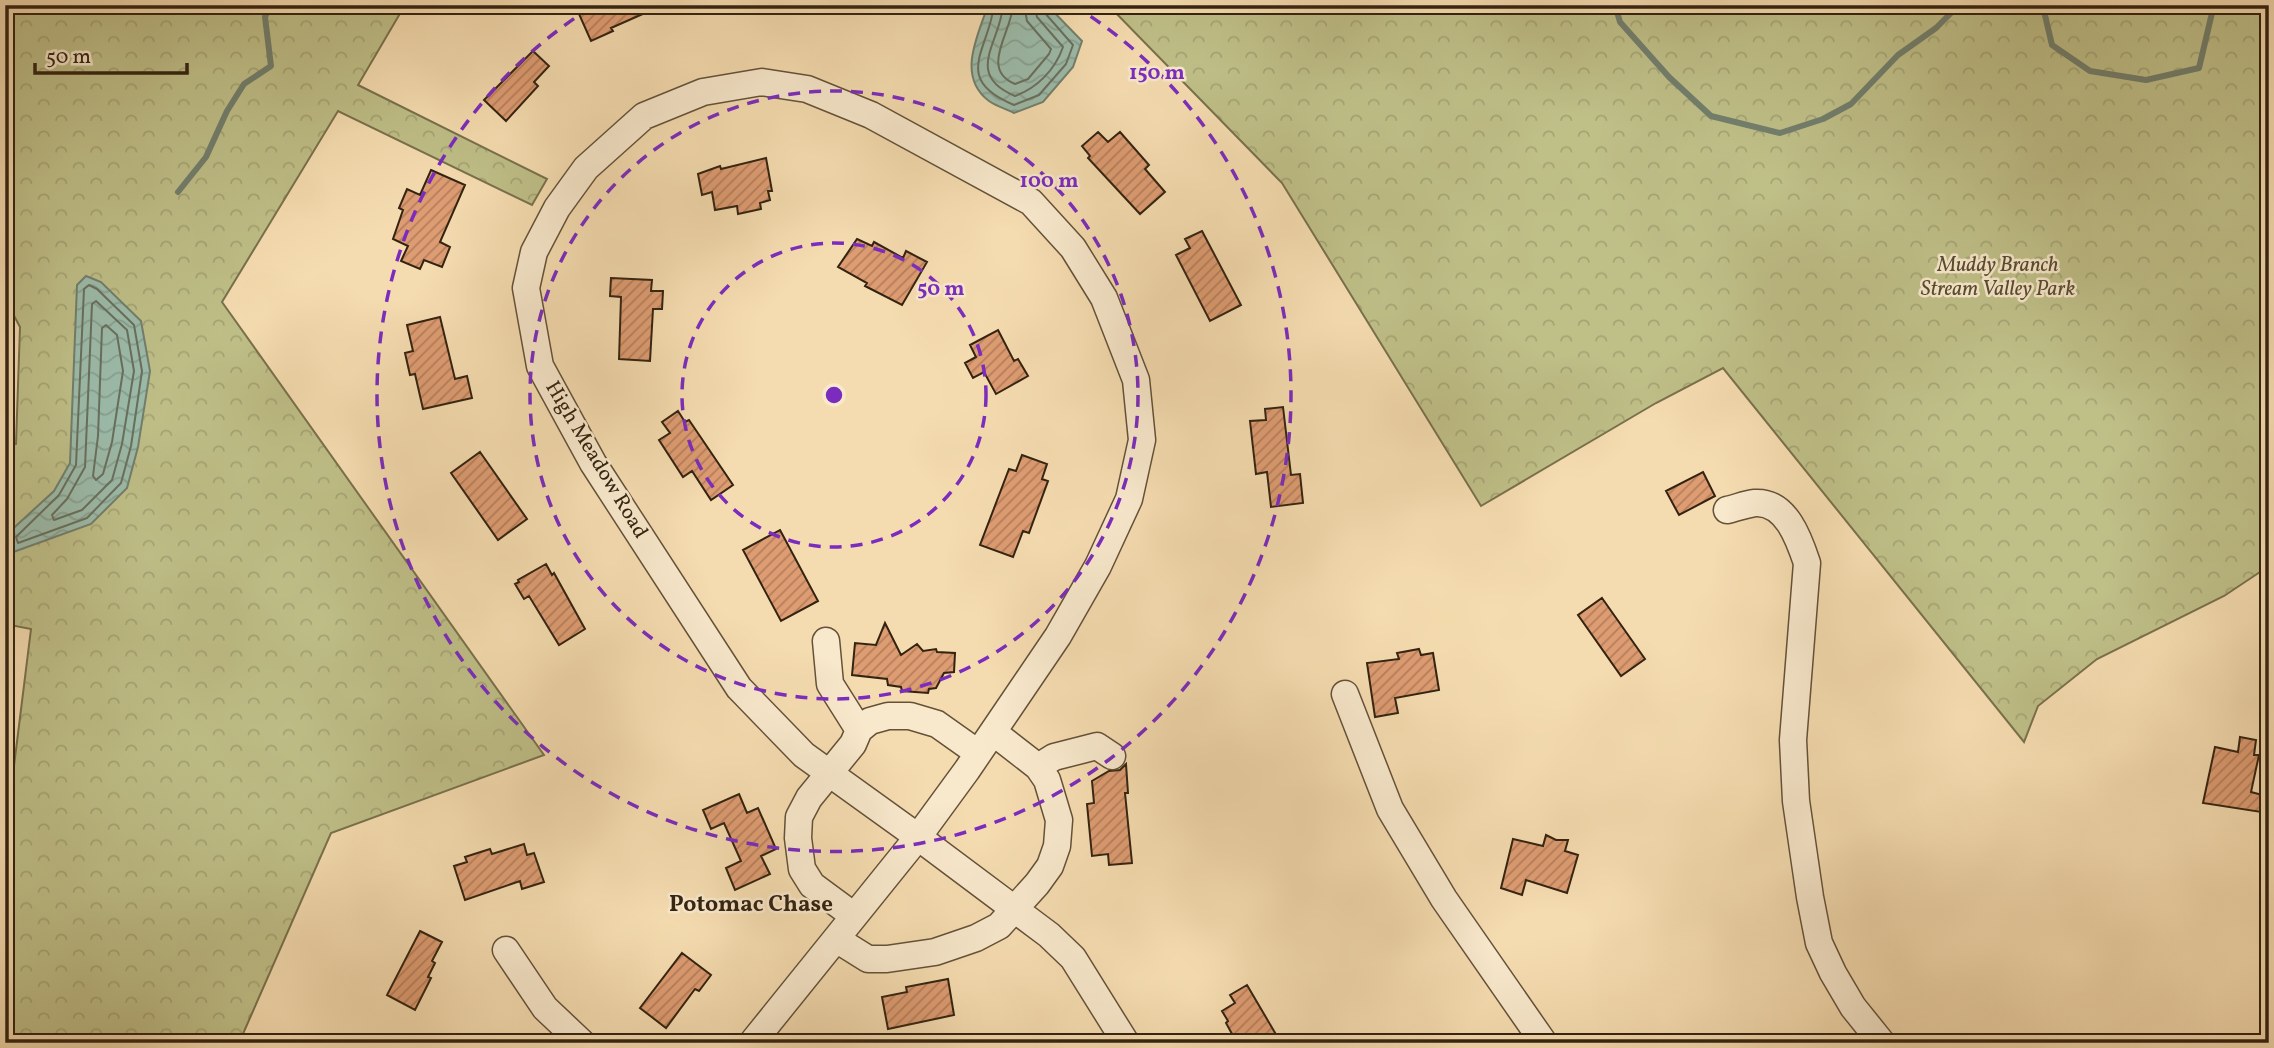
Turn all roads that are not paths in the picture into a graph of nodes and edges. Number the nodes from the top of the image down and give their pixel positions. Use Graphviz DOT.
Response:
graph roads {
  1 [pos="1727,510"];
  2 [pos="826,641"];
  3 [pos="1345,694"];
  4 [pos="859,730"];
  5 [pos="986,743"];
  6 [pos="1111,756"];
  7 [pos="1038,767"];
  8 [pos="829,773"];
  9 [pos="918,837"];
  10 [pos="1016,910"];
  11 [pos="854,916"];
  12 [pos="836,939"];
  13 [pos="506,950"];
  14 [pos="582,1043"];
  15 [pos="752,1043"];
  16 [pos="1126,1043"];
  17 [pos="1544,1043"];
  18 [pos="1882,1043"];
  1 -- 18 [label="street"];
  2 -- 4 [label="street"];
  3 -- 17 [label="street"];
  4 -- 5 [label="street"];
  4 -- 8 [label="street"];
  5 -- 7 [label="street"];
  5 -- 8 [label="street, High Meadow Road"];
  5 -- 9 [label="street, High Meadow Road"];
  6 -- 7 [label="street"];
  7 -- 10 [label="street"];
  8 -- 9 [label="street, High Meadow Road"];
  8 -- 11 [label="street"];
  9 -- 10 [label="street, High Meadow Road"];
  9 -- 11 [label="street"];
  10 -- 12 [label="street"];
  10 -- 16 [label="street, High Meadow Road"];
  11 -- 12 [label="street"];
  12 -- 15 [label="street"];
  13 -- 14 [label="street"];
}
